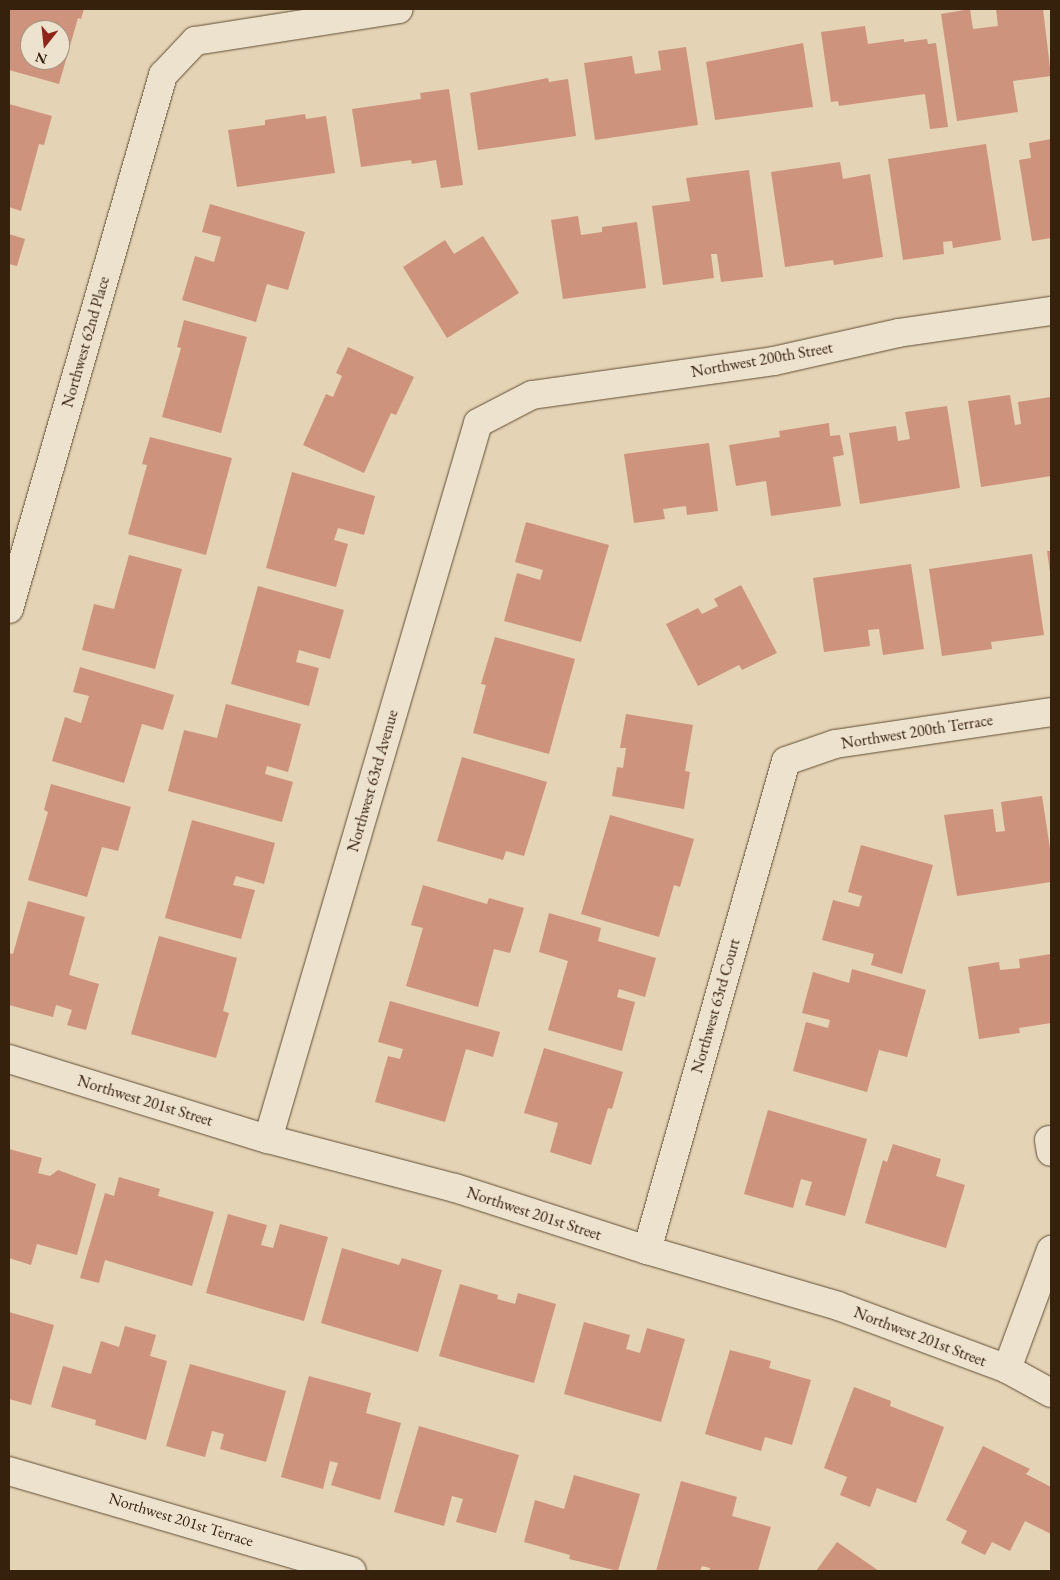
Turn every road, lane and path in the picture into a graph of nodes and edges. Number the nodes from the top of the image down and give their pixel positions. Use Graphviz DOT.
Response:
graph roads {
  1 [pos="400,9"];
  2 [pos="1051,311"];
  3 [pos="478,423"];
  4 [pos="9,609"];
  5 [pos="1051,712"];
  6 [pos="786,762"];
  7 [pos="9,1059"];
  8 [pos="268,1139"];
  9 [pos="647,1250"];
  10 [pos="1051,1250"];
  11 [pos="1007,1369"];
  12 [pos="1051,1393"];
  13 [pos="9,1471"];
  14 [pos="352,1571"];
  1 -- 4 [label="street, Northwest 62nd Place"];
  2 -- 3 [label="street, Northwest 200th Street"];
  3 -- 8 [label="street, Northwest 63rd Avenue"];
  5 -- 6 [label="street, Northwest 200th Terrace"];
  6 -- 9 [label="street, Northwest 63rd Court"];
  7 -- 8 [label="street, Northwest 201st Street"];
  8 -- 9 [label="street, Northwest 201st Street"];
  9 -- 11 [label="street, Northwest 201st Street"];
  10 -- 11 [label="street"];
  11 -- 12 [label="street, Northwest 201st Street"];
  13 -- 14 [label="street, Northwest 201st Terrace"];
}
